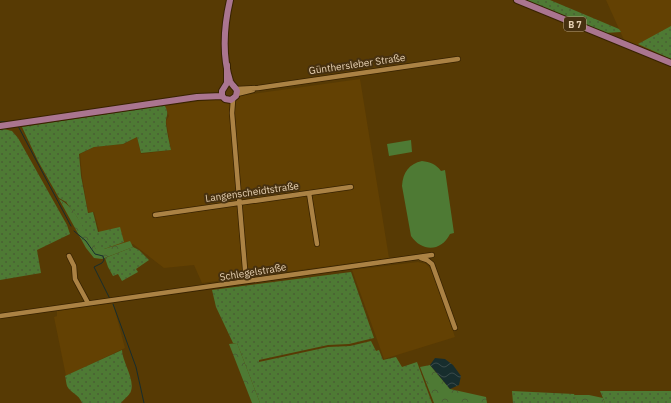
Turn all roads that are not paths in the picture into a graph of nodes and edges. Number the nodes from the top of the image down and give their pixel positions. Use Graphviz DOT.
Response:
graph roads {
  1 [pos="230,0"];
  2 [pos="517,0"];
  3 [pos="458,59"];
  4 [pos="671,64"];
  5 [pos="233,88"];
  6 [pos="222,93"];
  7 [pos="230,100"];
  8 [pos="0,126"];
  9 [pos="351,187"];
  10 [pos="309,193"];
  11 [pos="240,203"];
  12 [pos="155,215"];
  13 [pos="317,244"];
  14 [pos="432,255"];
  15 [pos="69,256"];
  16 [pos="420,257"];
  17 [pos="246,281"];
  18 [pos="88,303"];
  19 [pos="0,316"];
  20 [pos="454,328"];
  1 -- 5 [label="main road"];
  2 -- 4 [label="main road, B 7"];
  3 -- 5 [label="street, Günthersleber Straße"];
  5 -- 6 [label="main road"];
  5 -- 7 [label="main road"];
  6 -- 7 [label="main road"];
  6 -- 8 [label="main road"];
  7 -- 11 [label="street"];
  9 -- 10 [label="street, Langenscheidtstraße"];
  10 -- 11 [label="street, Langenscheidtstraße"];
  10 -- 13 [label="street"];
  11 -- 12 [label="street, Langenscheidtstraße"];
  11 -- 17 [label="street"];
  14 -- 16 [label="street, Schlegelstraße"];
  15 -- 18 [label="street"];
  16 -- 17 [label="street, Schlegelstraße"];
  16 -- 20 [label="street"];
  17 -- 18 [label="street, Schlegelstraße"];
  18 -- 19 [label="street, Schlegelstraße"];
}
